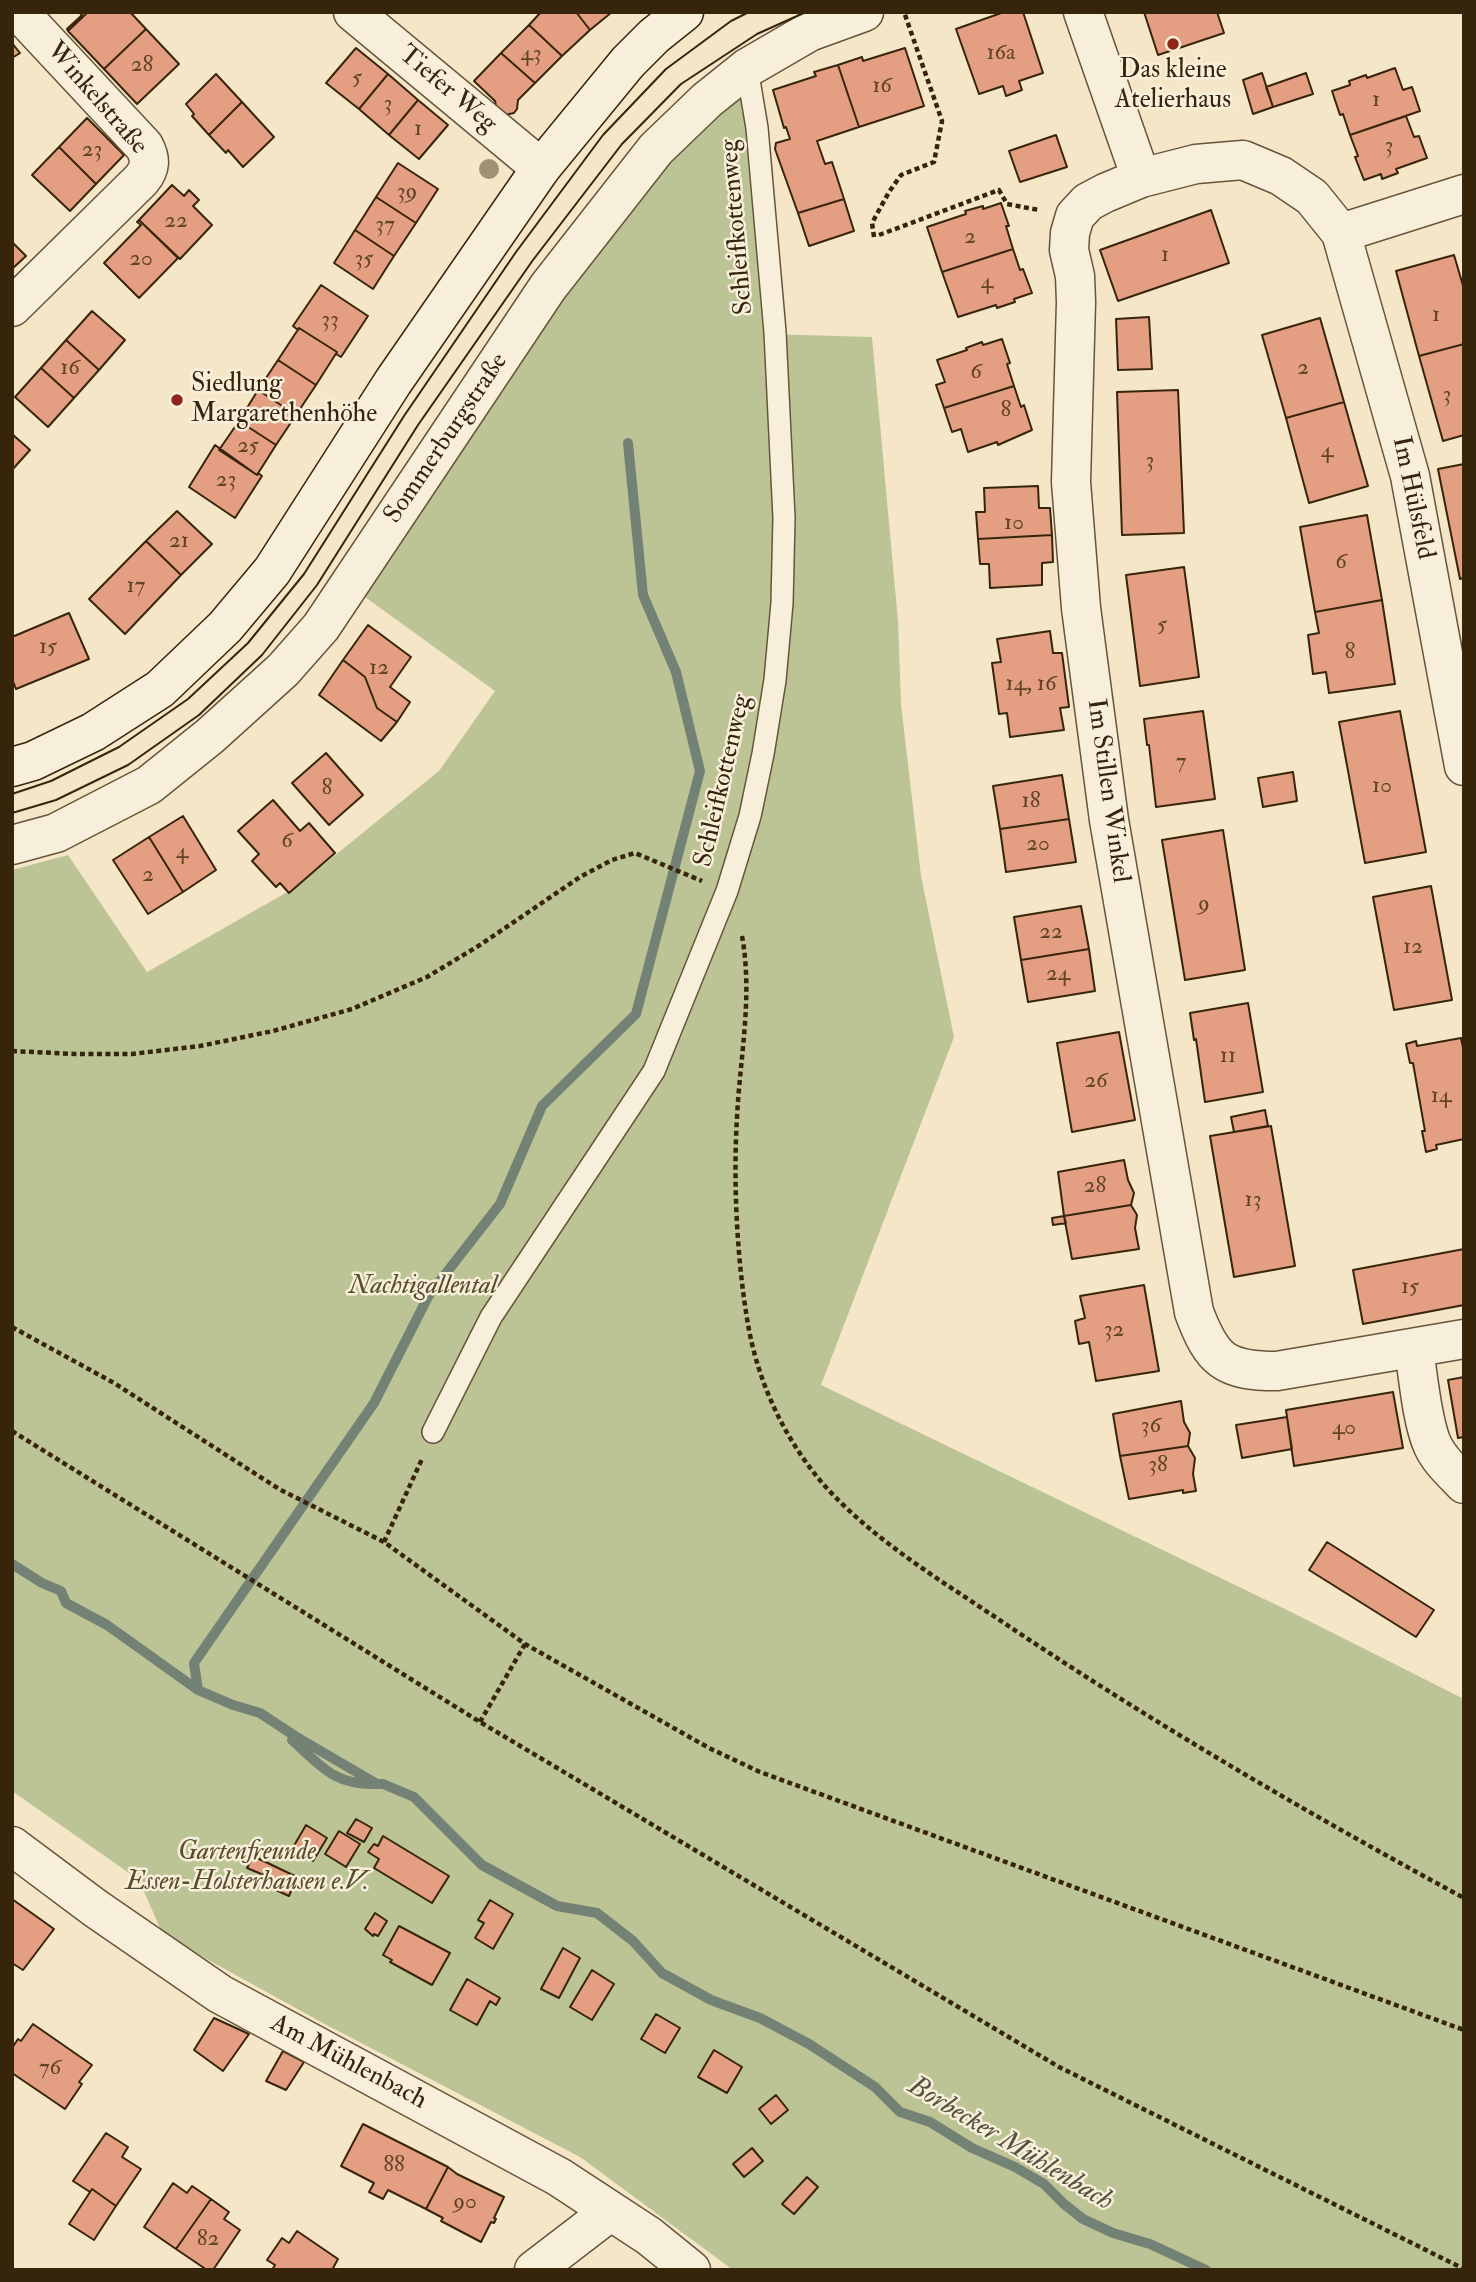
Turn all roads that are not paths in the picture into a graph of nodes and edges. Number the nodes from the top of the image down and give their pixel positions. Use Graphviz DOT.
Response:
graph roads {
  1 [pos="19,12"];
  2 [pos="353,12"];
  3 [pos="684,12"];
  4 [pos="864,12"];
  5 [pos="1083,12"];
  6 [pos="747,68"];
  7 [pos="541,168"];
  8 [pos="1141,178"];
  9 [pos="1464,194"];
  10 [pos="1341,233"];
  11 [pos="12,307"];
  12 [pos="1464,766"];
  13 [pos="12,767"];
  14 [pos="12,845"];
  15 [pos="1464,1339"];
  16 [pos="1414,1349"];
  17 [pos="433,1432"];
  18 [pos="1464,1484"];
  19 [pos="12,1846"];
  20 [pos="611,2210"];
  21 [pos="534,2270"];
  22 [pos="691,2270"];
  1 -- 11 [label="street, Winkelstraße"];
  2 -- 7 [label="street, Tiefer Weg"];
  3 -- 7 [label="street"];
  4 -- 6 [label="street, Sommerburgstraße"];
  5 -- 8 [label="street"];
  6 -- 14 [label="street, Sommerburgstraße"];
  6 -- 17 [label="lane, Schleifkottenweg"];
  7 -- 13 [label="street"];
  8 -- 10 [label="street"];
  8 -- 16 [label="street, Im Stillen Winkel"];
  9 -- 10 [label="street"];
  10 -- 12 [label="street, Im Hülsfeld"];
  15 -- 16 [label="street, Im Stillen Winkel"];
  16 -- 18 [label="street"];
  19 -- 20 [label="street, Am Mühlenbach"];
  20 -- 21 [label="street"];
  20 -- 22 [label="street, Am Mühlenbach"];
}
